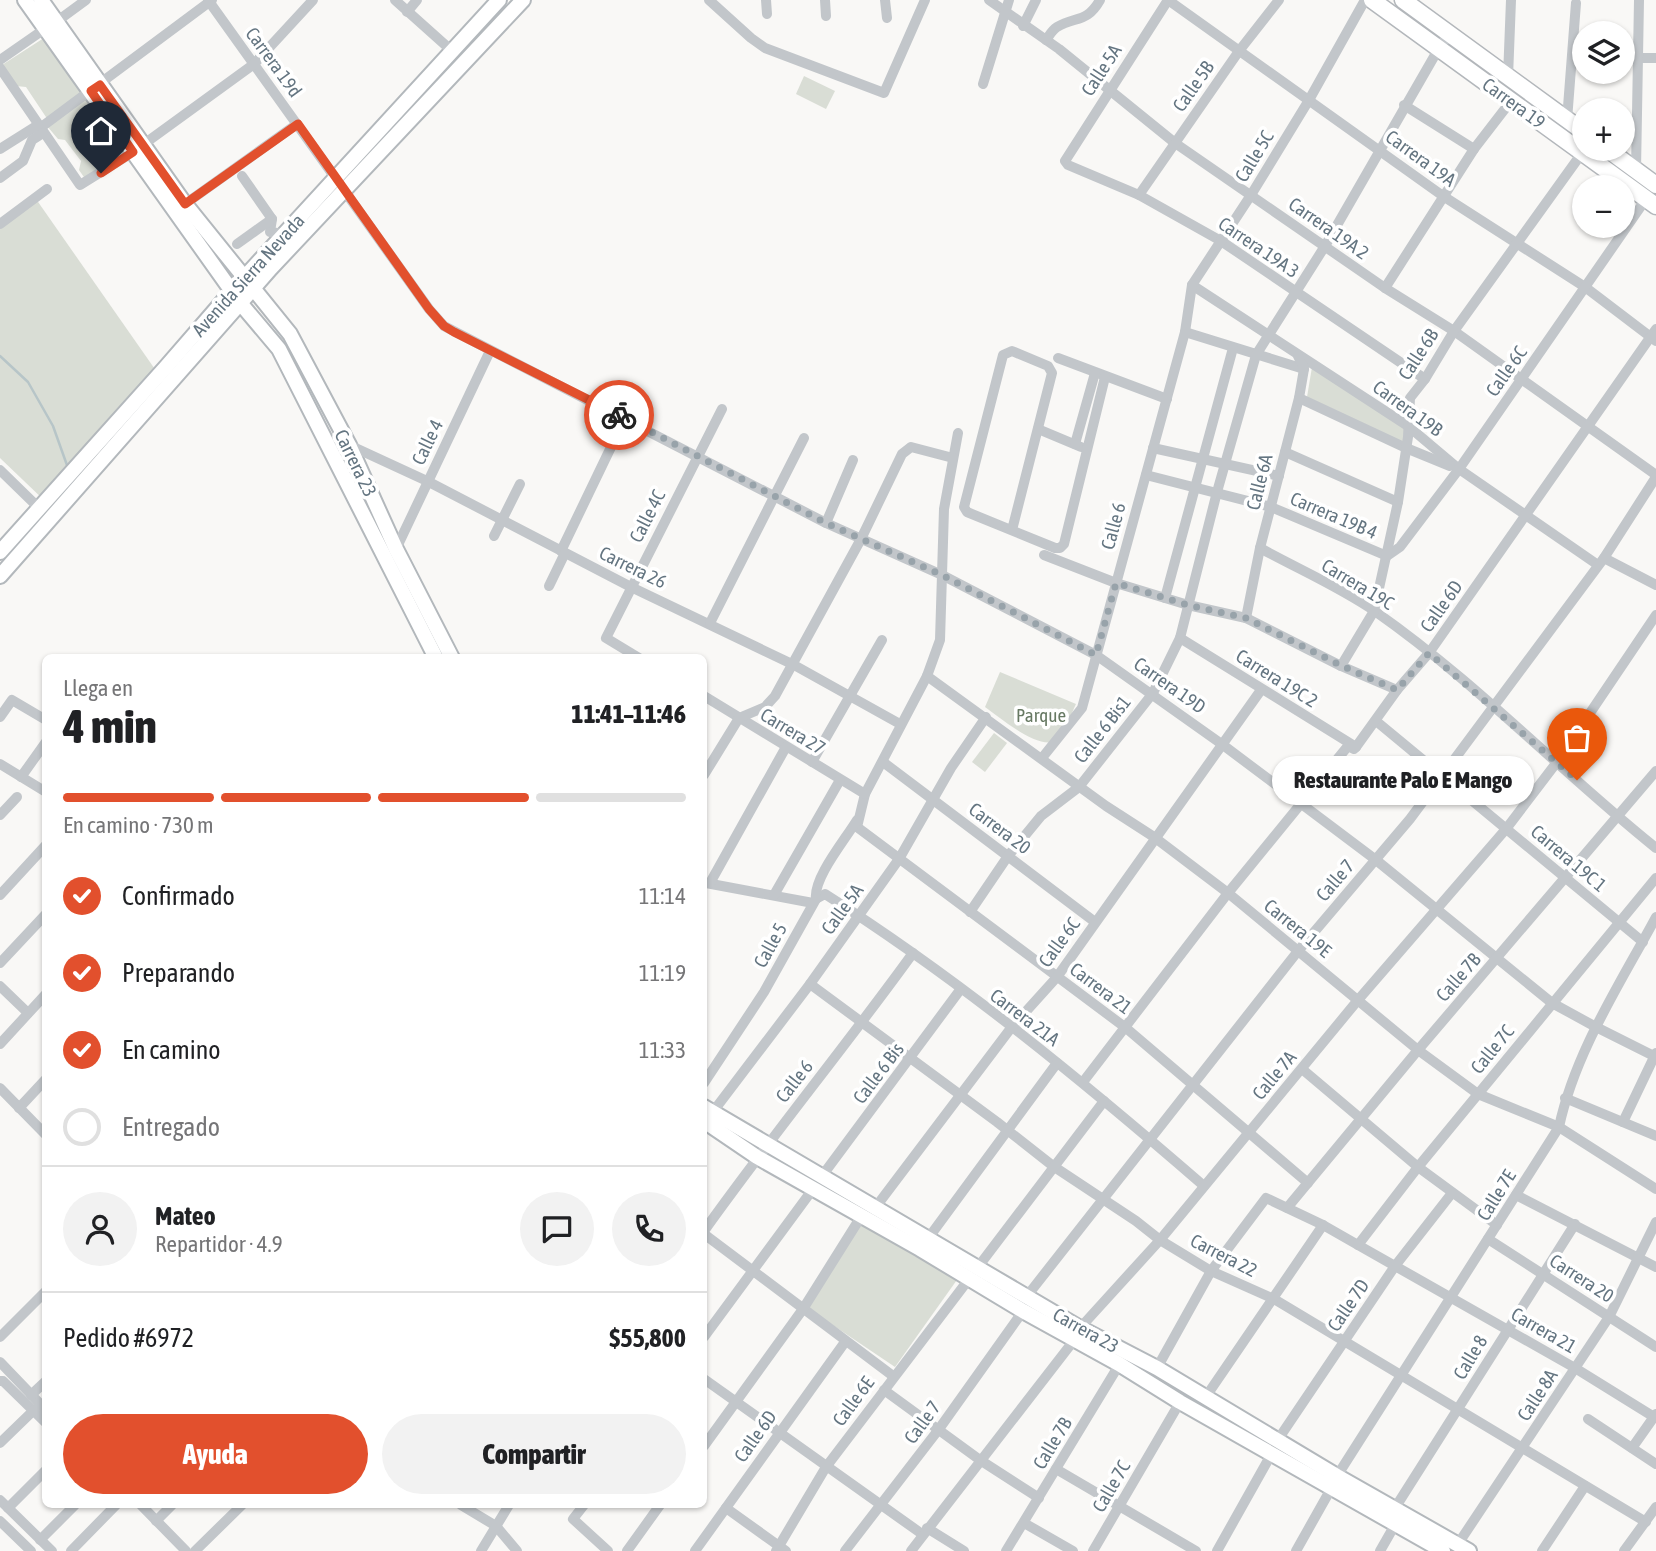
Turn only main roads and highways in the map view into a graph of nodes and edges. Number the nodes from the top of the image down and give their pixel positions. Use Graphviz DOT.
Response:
graph roads {
  1 [pos="25,0"];
  2 [pos="41,0"];
  3 [pos="499,0"];
  4 [pos="523,0"];
  5 [pos="1372,0"];
  6 [pos="1404,0"];
  7 [pos="51,25"];
  8 [pos="1572,124"];
  9 [pos="138,148"];
  10 [pos="1624,161"];
  11 [pos="1656,184"];
  12 [pos="1651,202"];
  13 [pos="267,273"];
  14 [pos="244,277"];
  15 [pos="253,289"];
  16 [pos="232,290"];
  17 [pos="241,304"];
  18 [pos="290,334"];
  19 [pos="0,552"];
  20 [pos="0,576"];
  21 [pos="434,654"];
  22 [pos="450,654"];
  23 [pos="707,1117"];
  24 [pos="707,1118"];
  25 [pos="869,1212"];
  26 [pos="1124,1358"];
  27 [pos="1275,1447"];
  28 [pos="1334,1482"];
  29 [pos="1464,1548"];
  30 [pos="1443,1551"];
  1 -- 7 [label="main road"];
  2 -- 7 [label="main road"];
  3 -- 14 [label="main road, Avenida Sierra Nevada"];
  4 -- 13 [label="main road, Avenida Sierra Nevada"];
  5 -- 12 [label="highway, Carrera 19"];
  6 -- 8 [label="highway, Carrera 19"];
  7 -- 9 [label="main road"];
  9 -- 14 [label="main road, Carrera 23"];
  9 -- 16 [label="main road, Carrera 23"];
  10 -- 11 [label="highway"];
  13 -- 15 [label="main road, Avenida Sierra Nevada"];
  13 -- 18 [label="main road"];
  14 -- 15 [label="main road, Carrera 23"];
  14 -- 16 [label="main road, Avenida Sierra Nevada"];
  15 -- 17 [label="main road, Avenida Sierra Nevada"];
  15 -- 18 [label="main road, Carrera 23"];
  16 -- 17 [label="main road, Carrera 23"];
  16 -- 19 [label="main road, Avenida Sierra Nevada"];
  17 -- 20 [label="main road, Avenida Sierra Nevada"];
  17 -- 21 [label="main road, Carrera 23"];
  18 -- 22 [label="main road, Carrera 23"];
  23 -- 25 [label="main road, Carrera 23"];
  24 -- 25 [label="main road, Carrera 23"];
  25 -- 26 [label="main road, Carrera 23"];
  26 -- 27 [label="main road, Carrera 23"];
  26 -- 27 [label="main road, Carrera 23"];
  27 -- 28 [label="main road, Carrera 23"];
  28 -- 29 [label="main road, Carrera 23"];
  28 -- 30 [label="main road, Carrera 23"];
}
